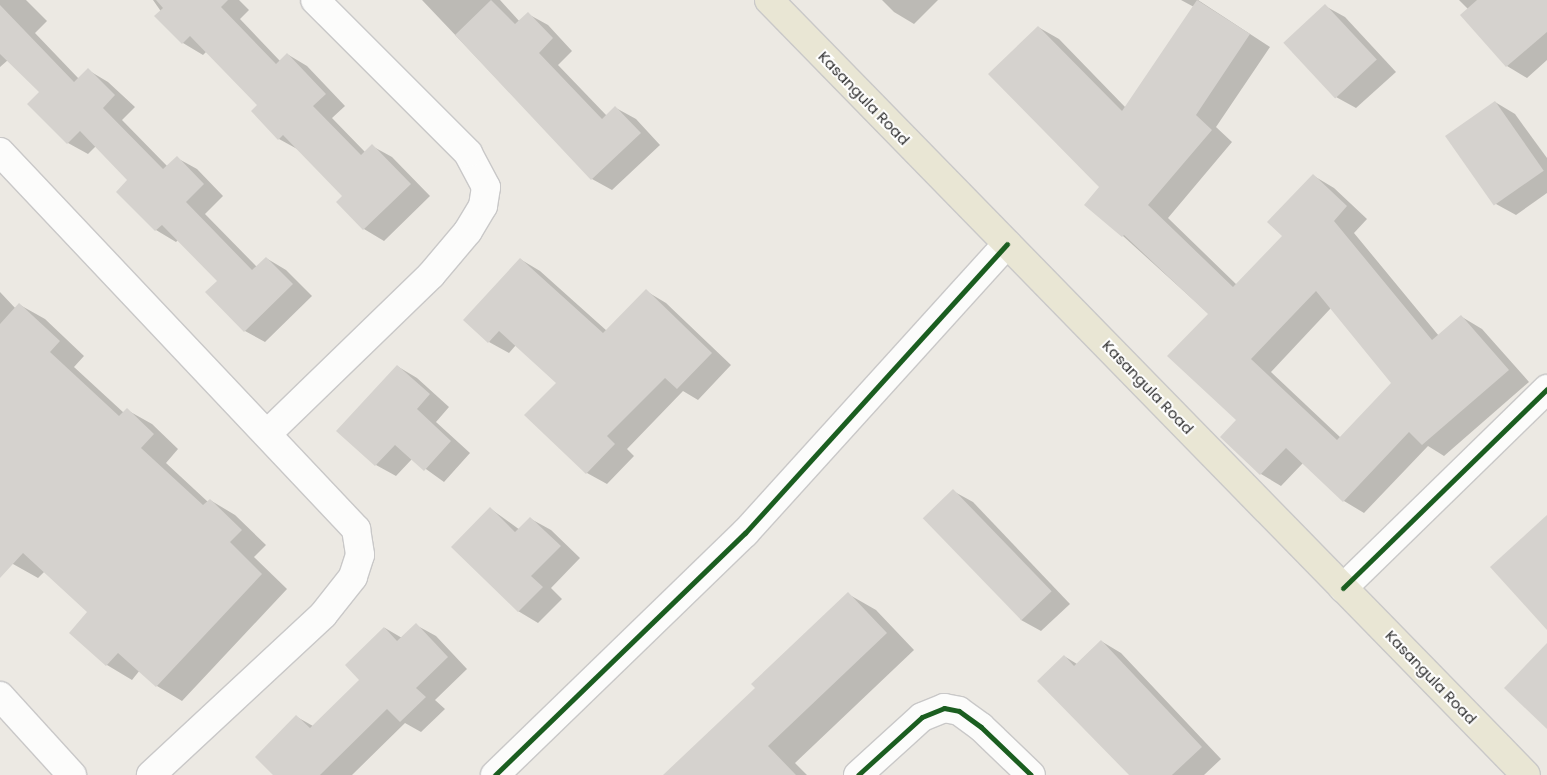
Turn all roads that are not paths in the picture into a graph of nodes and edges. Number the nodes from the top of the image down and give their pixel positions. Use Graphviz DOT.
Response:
graph roads {
  1 [pos="315,0"];
  2 [pos="771,1"];
  3 [pos="0,152"];
  4 [pos="1007,244"];
  5 [pos="1547,389"];
  6 [pos="268,433"];
  7 [pos="1343,588"];
  8 [pos="0,696"];
  9 [pos="72,775"];
  10 [pos="151,775"];
  11 [pos="495,775"];
  12 [pos="858,775"];
  13 [pos="1031,775"];
  14 [pos="1526,775"];
  1 -- 6 [label="street"];
  2 -- 4 [label="main road, Kasangula Road"];
  3 -- 6 [label="street"];
  4 -- 7 [label="main road, Kasangula Road"];
  4 -- 11 [label="street"];
  5 -- 7 [label="street"];
  6 -- 10 [label="street"];
  7 -- 14 [label="main road, Kasangula Road"];
  8 -- 9 [label="street"];
  12 -- 13 [label="street"];
}
